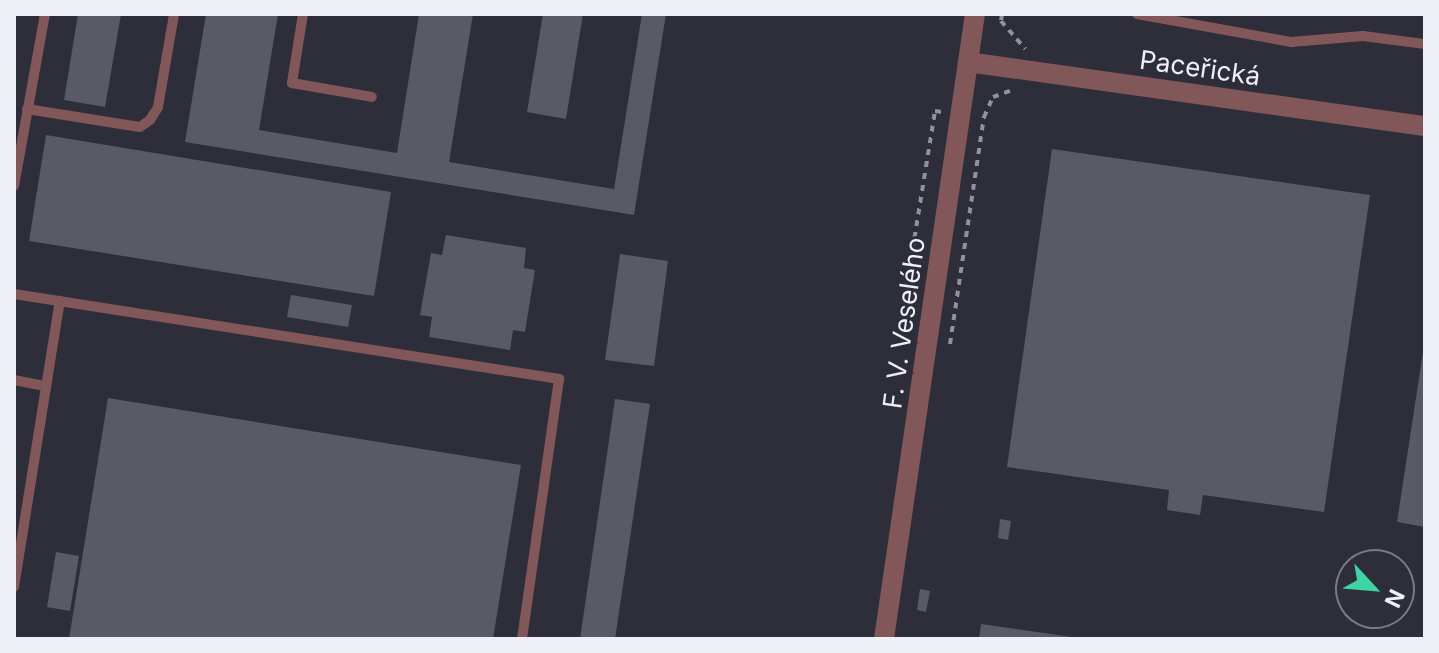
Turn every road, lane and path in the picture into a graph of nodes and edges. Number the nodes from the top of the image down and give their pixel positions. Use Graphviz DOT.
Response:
graph roads {
  1 [pos="45,14"];
  2 [pos="174,14"];
  3 [pos="303,14"];
  4 [pos="975,14"];
  5 [pos="1137,14"];
  6 [pos="1425,44"];
  7 [pos="968,62"];
  8 [pos="1021,87"];
  9 [pos="372,97"];
  10 [pos="27,109"];
  11 [pos="1425,126"];
  12 [pos="14,186"];
  13 [pos="14,294"];
  14 [pos="60,301"];
  15 [pos="950,350"];
  16 [pos="14,380"];
  17 [pos="46,386"];
  18 [pos="14,587"];
  19 [pos="522,639"];
  20 [pos="884,639"];
  1 -- 10 [label="lane"];
  2 -- 10 [label="lane"];
  3 -- 9 [label="lane"];
  4 -- 7 [label="street, F. V. Veselého"];
  5 -- 6 [label="lane"];
  7 -- 11 [label="street, Paceřická"];
  7 -- 20 [label="street, F. V. Veselého"];
  8 -- 15 [label="path"];
  10 -- 12 [label="lane"];
  13 -- 14 [label="lane"];
  14 -- 17 [label="lane"];
  14 -- 19 [label="lane"];
  16 -- 17 [label="lane"];
  17 -- 18 [label="lane"];
}
